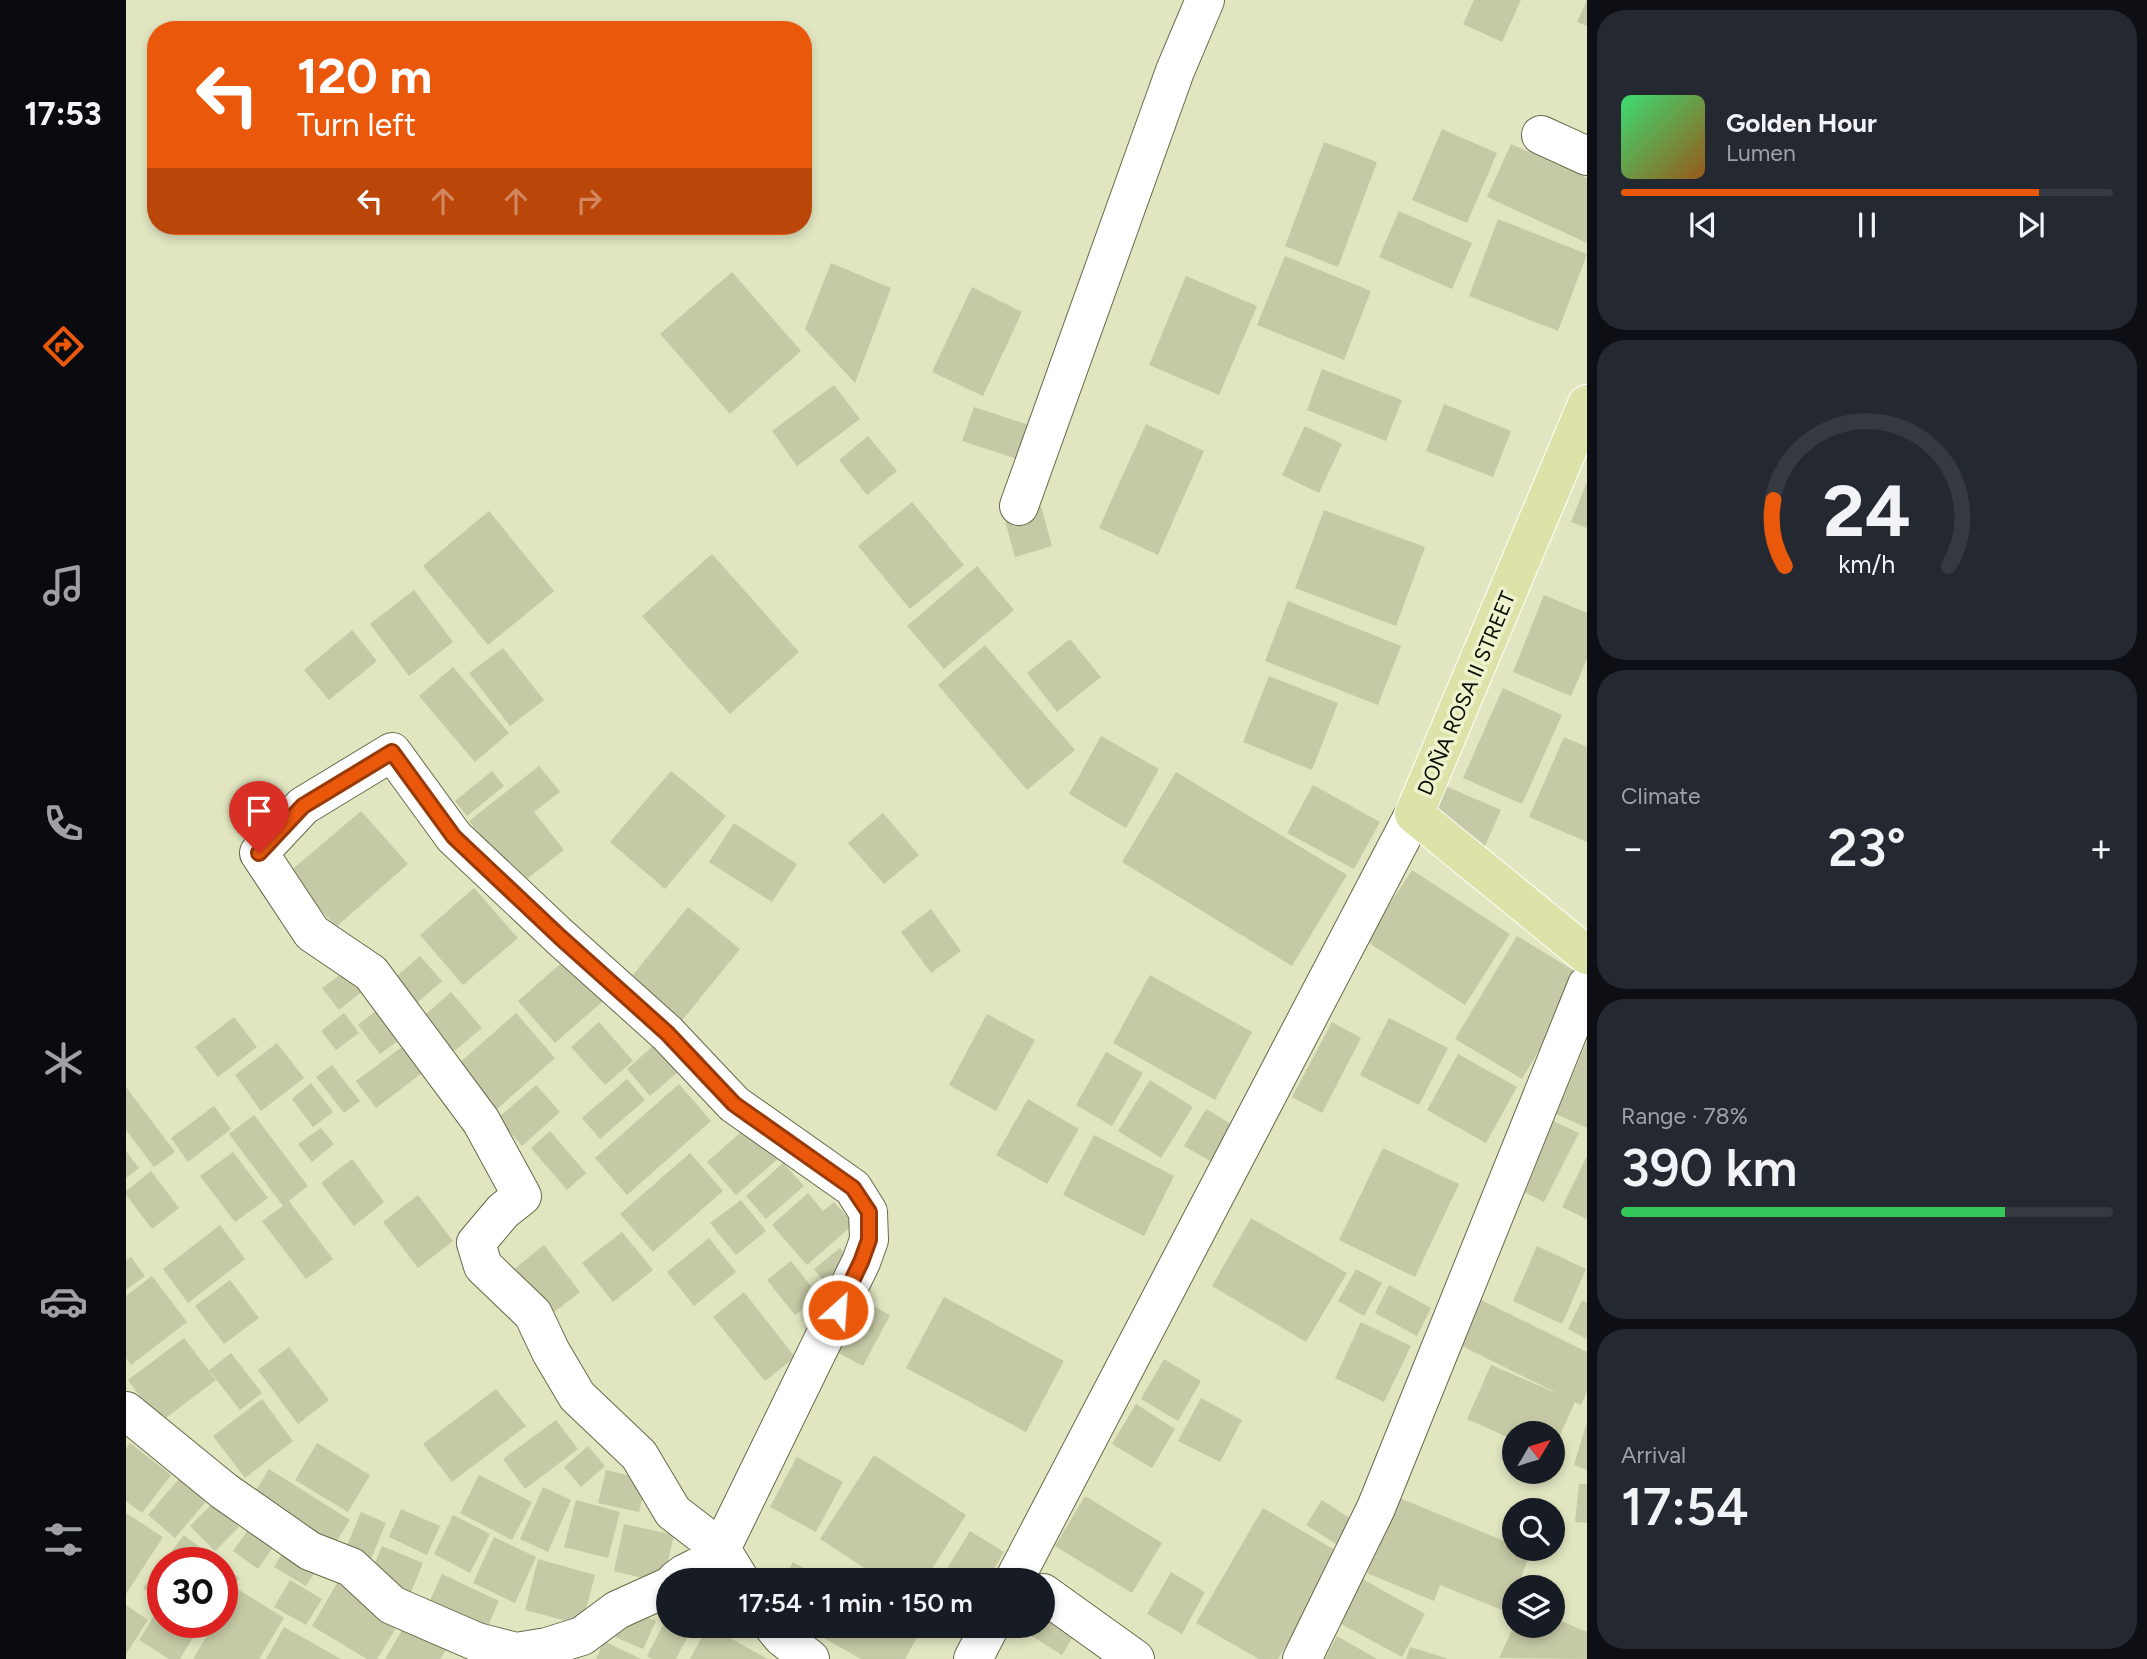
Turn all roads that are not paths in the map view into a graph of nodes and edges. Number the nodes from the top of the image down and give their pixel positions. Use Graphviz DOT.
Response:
graph roads {
  1 [pos="1205,0"];
  2 [pos="1541,135"];
  3 [pos="1587,156"];
  4 [pos="1587,404"];
  5 [pos="1019,506"];
  6 [pos="1414,814"];
  7 [pos="1587,955"];
  8 [pos="1587,985"];
  9 [pos="126,1410"];
  10 [pos="731,1565"];
  11 [pos="696,1568"];
  12 [pos="1032,1568"];
  13 [pos="656,1592"];
  14 [pos="1055,1603"];
  15 [pos="783,1638"];
  16 [pos="984,1638"];
  17 [pos="810,1659"];
  18 [pos="973,1659"];
  19 [pos="1135,1659"];
  20 [pos="1302,1659"];
  1 -- 5 [label="street"];
  2 -- 3 [label="street"];
  4 -- 6 [label="main road, DOÑA ROSA II STREET"];
  6 -- 7 [label="main road, DOÑA ROSA II STREET"];
  6 -- 12 [label="street"];
  8 -- 20 [label="street"];
  9 -- 13 [label="street"];
  10 -- 10 [label="street"];
  10 -- 11 [label="street"];
  14 -- 19 [label="street"];
  15 -- 17 [label="street"];
  16 -- 18 [label="street"];
}
